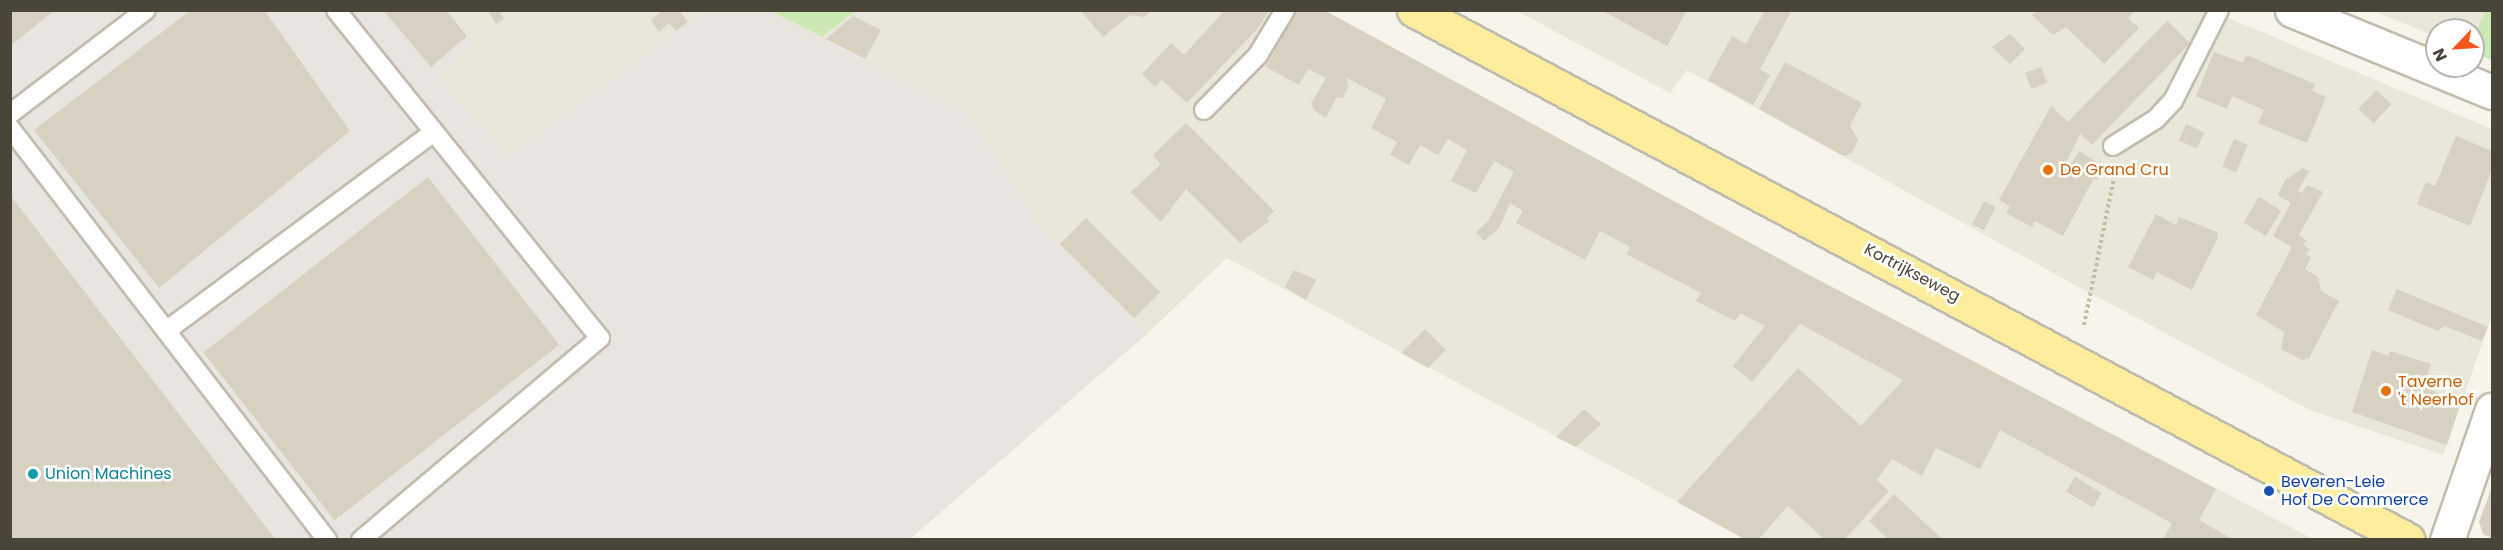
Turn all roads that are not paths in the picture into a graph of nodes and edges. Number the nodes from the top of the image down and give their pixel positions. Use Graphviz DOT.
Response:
graph roads {
  1 [pos="146,10"];
  2 [pos="336,10"];
  3 [pos="1285,10"];
  4 [pos="1414,10"];
  5 [pos="2218,10"];
  6 [pos="2292,10"];
  7 [pos="2493,92"];
  8 [pos="1204,110"];
  9 [pos="10,114"];
  10 [pos="10,128"];
  11 [pos="433,133"];
  12 [pos="2113,146"];
  13 [pos="166,331"];
  14 [pos="2493,410"];
  15 [pos="327,540"];
  16 [pos="361,540"];
  17 [pos="2408,540"];
  18 [pos="2447,540"];
  1 -- 9 [label="lane"];
  2 -- 11 [label="lane"];
  3 -- 8 [label="lane"];
  4 -- 17 [label="main road, Kortrijkseweg"];
  5 -- 12 [label="lane"];
  6 -- 7 [label="street"];
  10 -- 13 [label="lane"];
  11 -- 13 [label="lane"];
  11 -- 16 [label="lane"];
  13 -- 15 [label="lane"];
  14 -- 18 [label="street"];
}
